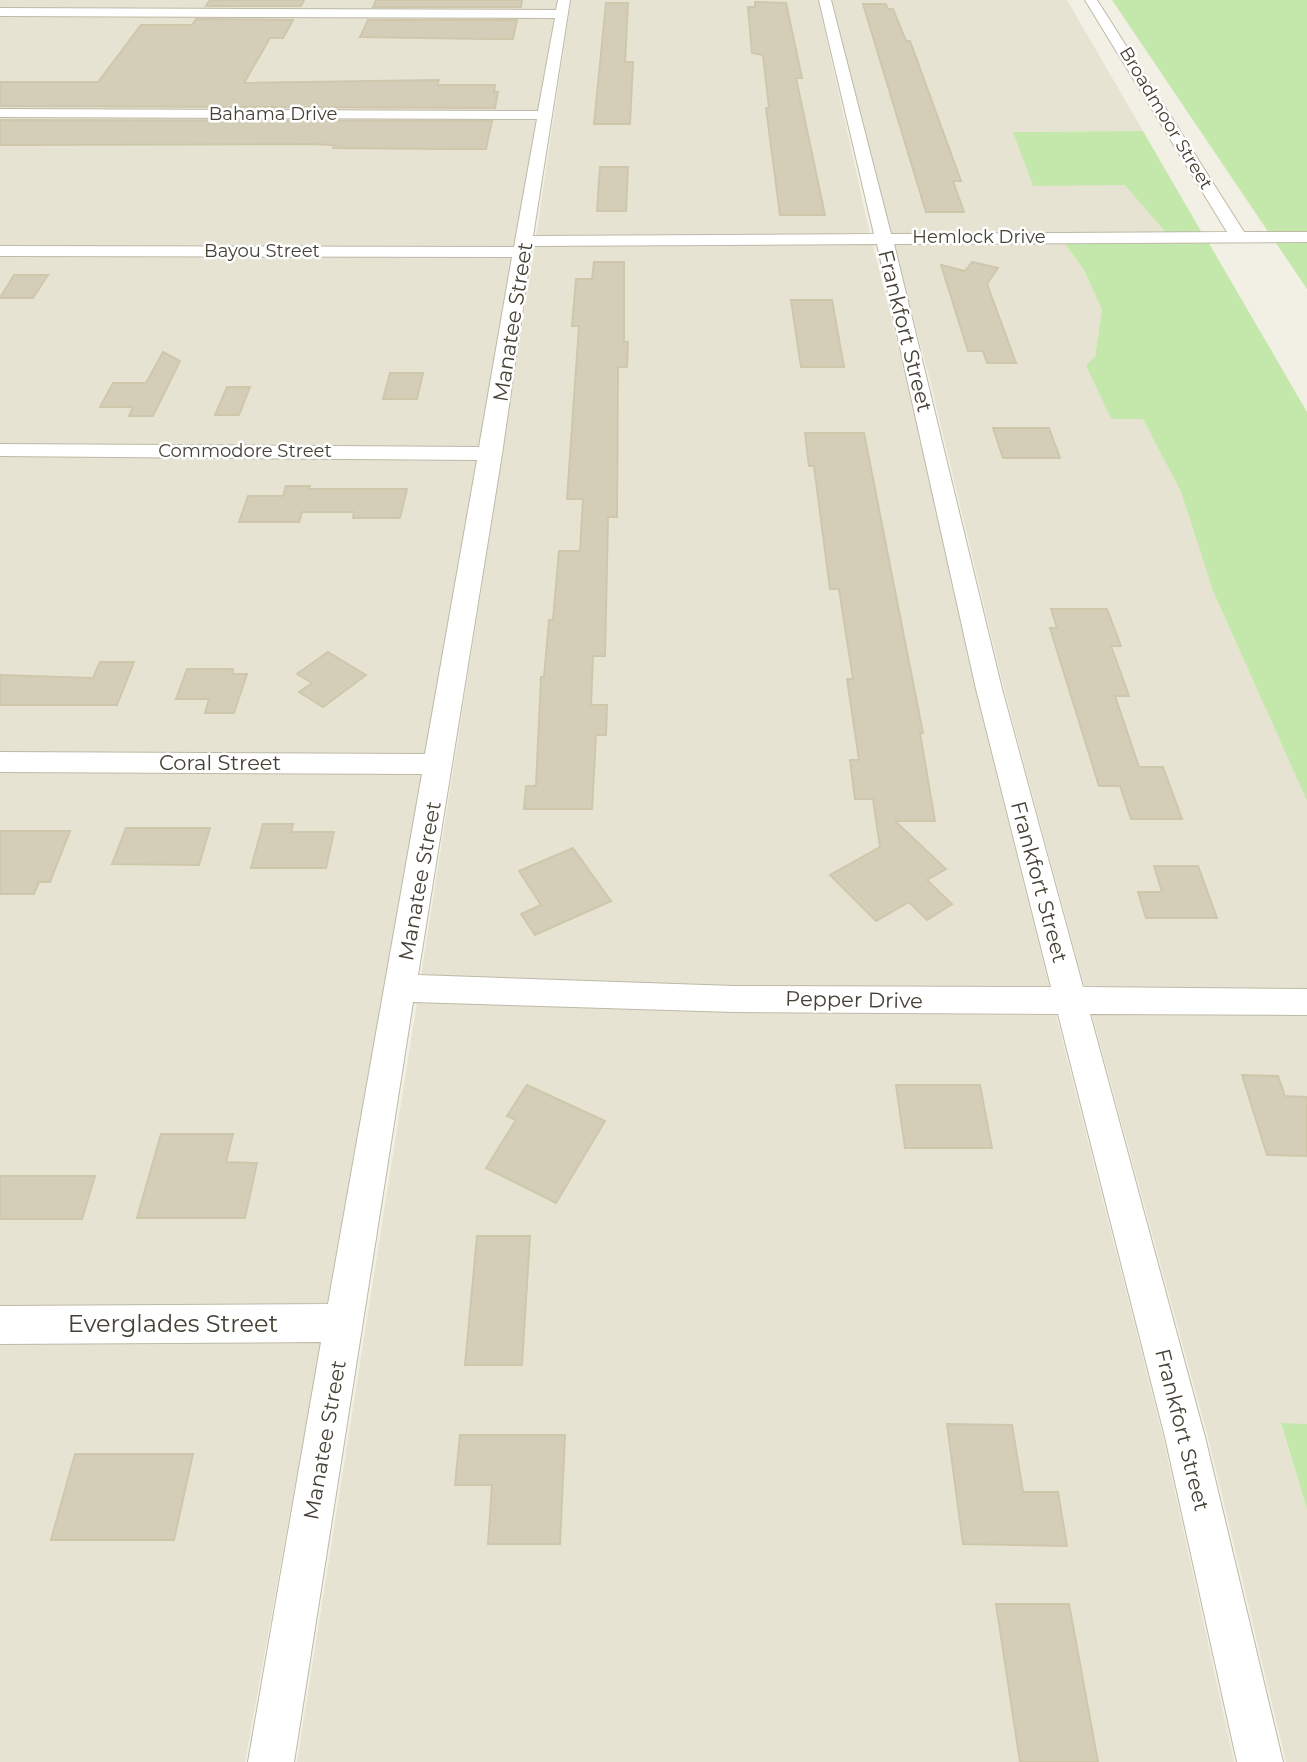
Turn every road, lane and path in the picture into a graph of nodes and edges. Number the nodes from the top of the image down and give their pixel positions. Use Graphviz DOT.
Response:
graph roads {
  1 [pos="825,0"];
  2 [pos="1091,0"];
  3 [pos="563,7"];
  4 [pos="0,12"];
  5 [pos="0,113"];
  6 [pos="545,115"];
  7 [pos="1238,236"];
  8 [pos="1307,237"];
  9 [pos="881,238"];
  10 [pos="525,246"];
  11 [pos="0,250"];
  12 [pos="0,450"];
  13 [pos="491,454"];
  14 [pos="0,762"];
  15 [pos="439,764"];
  16 [pos="402,988"];
  17 [pos="1071,1002"];
  18 [pos="1307,1002"];
  19 [pos="345,1323"];
  20 [pos="0,1325"];
  21 [pos="271,1762"];
  22 [pos="1260,1762"];
  1 -- 9 [label="street, Frankfort Street"];
  2 -- 7 [label="street, Broadmoor Street"];
  3 -- 4 [label="street"];
  3 -- 6 [label="street, Manatee Street"];
  5 -- 6 [label="street, Bahama Drive"];
  6 -- 10 [label="street, Manatee Street"];
  7 -- 8 [label="street, Hemlock Drive"];
  7 -- 9 [label="street, Hemlock Drive"];
  9 -- 10 [label="street, Hemlock Drive"];
  9 -- 17 [label="street, Frankfort Street"];
  10 -- 11 [label="street, Bayou Street"];
  10 -- 13 [label="street, Manatee Street"];
  12 -- 13 [label="street, Commodore Street"];
  13 -- 15 [label="street, Manatee Street"];
  14 -- 15 [label="street, Coral Street"];
  15 -- 16 [label="street, Manatee Street"];
  16 -- 17 [label="street, Pepper Drive"];
  16 -- 19 [label="street, Manatee Street"];
  17 -- 18 [label="street, Pepper Drive"];
  17 -- 22 [label="street, Frankfort Street"];
  19 -- 20 [label="street, Everglades Street"];
  19 -- 21 [label="street, Manatee Street"];
}
